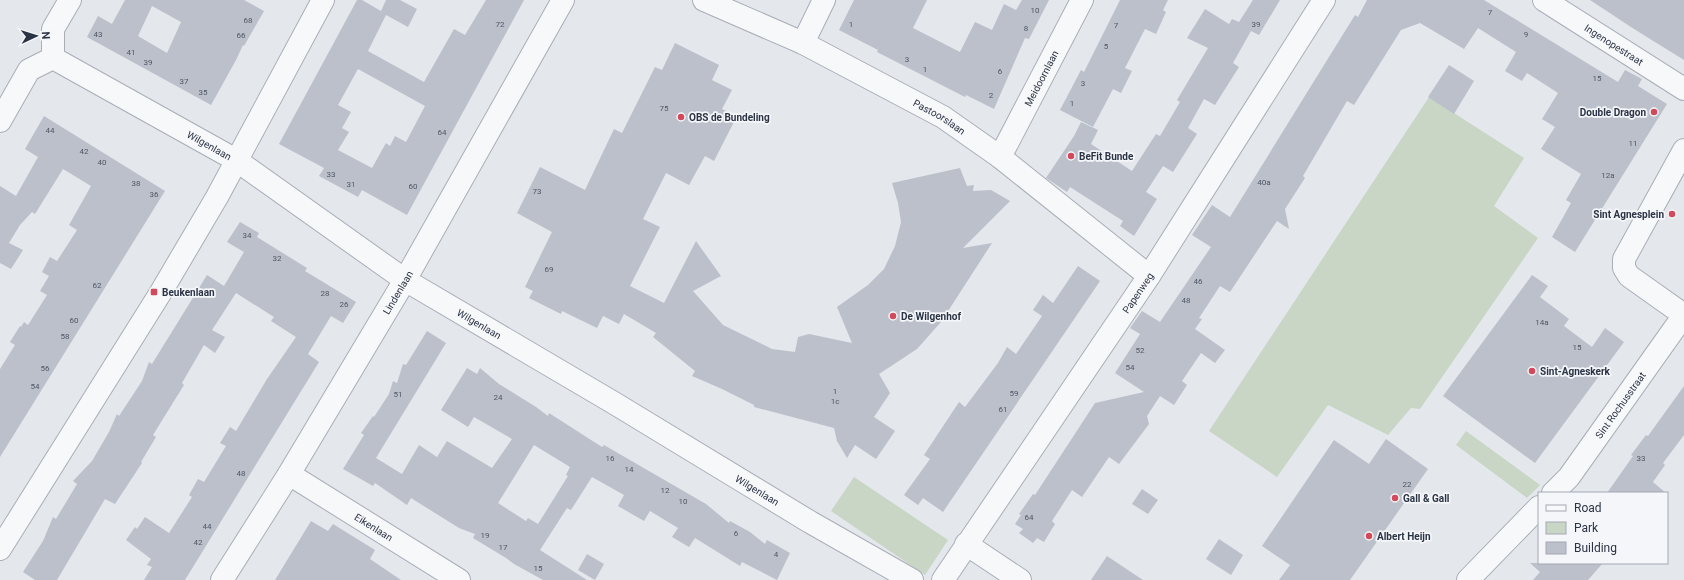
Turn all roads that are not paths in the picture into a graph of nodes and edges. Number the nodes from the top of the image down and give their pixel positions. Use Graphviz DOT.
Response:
graph roads {
  1 [pos="70,0"];
  2 [pos="323,0"];
  3 [pos="563,0"];
  4 [pos="704,0"];
  5 [pos="824,0"];
  6 [pos="1082,0"];
  7 [pos="1324,0"];
  8 [pos="1544,0"];
  9 [pos="803,43"];
  10 [pos="53,58"];
  11 [pos="1684,89"];
  12 [pos="0,121"];
  13 [pos="1684,150"];
  14 [pos="997,154"];
  15 [pos="236,160"];
  16 [pos="1149,276"];
  17 [pos="405,280"];
  18 [pos="1684,315"];
  19 [pos="289,474"];
  20 [pos="1554,492"];
  21 [pos="1538,508"];
  22 [pos="966,544"];
  23 [pos="0,549"];
  24 [pos="222,580"];
  25 [pos="459,580"];
  26 [pos="912,580"];
  27 [pos="943,580"];
  28 [pos="1020,580"];
  29 [pos="1468,580"];
  1 -- 10 [label="street"];
  2 -- 15 [label="street"];
  3 -- 17 [label="street, Lindenlaan"];
  4 -- 9 [label="street, Pastoorslaan"];
  5 -- 9 [label="street"];
  6 -- 14 [label="street, Meidoornlaan"];
  7 -- 16 [label="street, Papenweg"];
  8 -- 11 [label="street, Ingenopestraat"];
  9 -- 14 [label="street, Pastoorslaan"];
  10 -- 12 [label="street"];
  10 -- 15 [label="street, Wilgenlaan"];
  13 -- 18 [label="street"];
  14 -- 16 [label="street, Pastoorslaan"];
  15 -- 17 [label="street, Wilgenlaan"];
  15 -- 23 [label="street"];
  16 -- 22 [label="street, Papenweg"];
  17 -- 19 [label="street, Lindenlaan"];
  17 -- 26 [label="street, Wilgenlaan"];
  18 -- 20 [label="street, Sint Rochusstraat"];
  19 -- 24 [label="street, Lindenlaan"];
  19 -- 25 [label="street, Eikenlaan"];
  21 -- 29 [label="street"];
  22 -- 27 [label="street, Papenweg"];
  22 -- 28 [label="street"];
}
